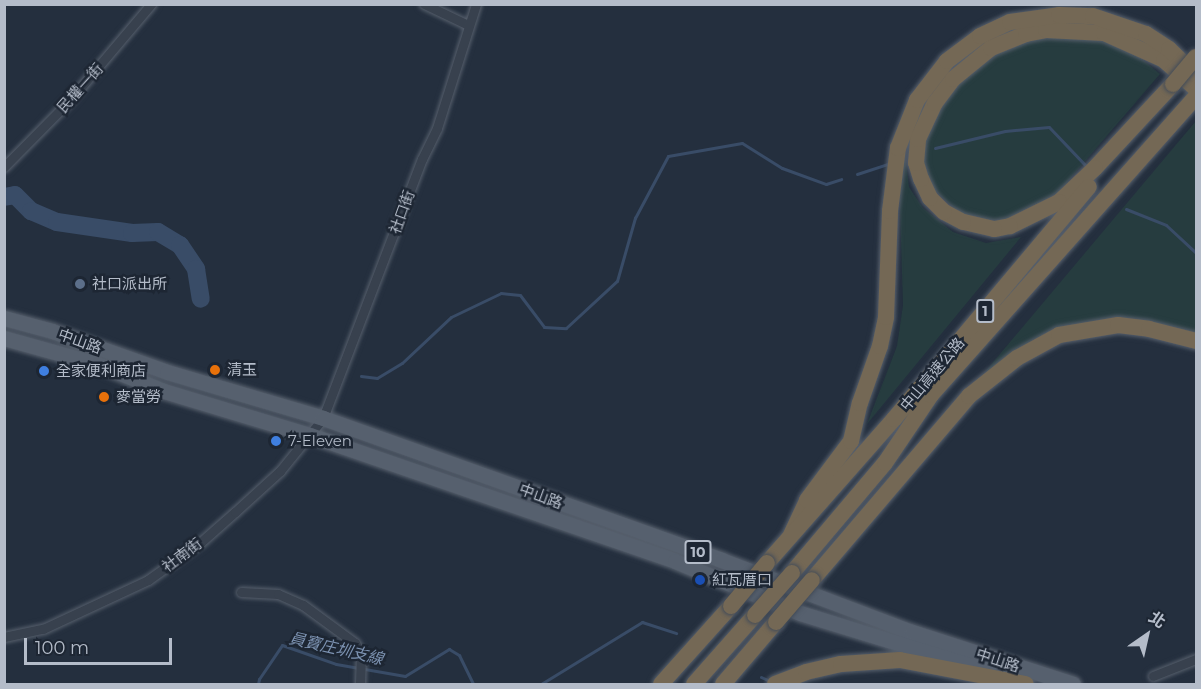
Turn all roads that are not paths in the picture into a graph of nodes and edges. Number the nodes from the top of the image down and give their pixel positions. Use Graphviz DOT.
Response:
graph roads {
  1 [pos="151,4"];
  2 [pos="424,4"];
  3 [pos="476,4"];
  4 [pos="468,25"];
  5 [pos="1197,57"];
  6 [pos="1197,75"];
  7 [pos="1173,84"];
  8 [pos="1197,89"];
  9 [pos="1197,96"];
  10 [pos="4,167"];
  11 [pos="4,318"];
  12 [pos="4,338"];
  13 [pos="1197,340"];
  14 [pos="323,418"];
  15 [pos="310,435"];
  16 [pos="791,535"];
  17 [pos="241,592"];
  18 [pos="4,637"];
  19 [pos="1197,659"];
  20 [pos="1153,676"];
  21 [pos="360,684"];
  22 [pos="661,684"];
  23 [pos="693,684"];
  24 [pos="723,684"];
  25 [pos="775,684"];
  26 [pos="1027,684"];
  27 [pos="1073,684"];
  1 -- 10 [label="street, 民權一街"];
  2 -- 4 [label="street"];
  3 -- 4 [label="street, 社口街"];
  4 -- 14 [label="street, 社口街"];
  5 -- 7 [label="highway, 中山高速公路 / 1, bridge"];
  6 -- 16 [label="highway"];
  7 -- 8 [label="highway"];
  7 -- 16 [label="highway, 中山高速公路 / 1"];
  9 -- 23 [label="highway, 中山高速公路 / 1, bridge"];
  11 -- 14 [label="main road, 中山路 / 10"];
  12 -- 15 [label="main road, 中山路 / 10"];
  13 -- 24 [label="highway, bridge"];
  14 -- 15 [label="street, 社南街"];
  14 -- 27 [label="main road, 中山路 / 10"];
  15 -- 18 [label="street, 社南街"];
  15 -- 26 [label="main road, 中山路 / 10"];
  16 -- 22 [label="highway, 中山高速公路 / 1, bridge"];
  17 -- 21 [label="street"];
  19 -- 20 [label="street"];
  25 -- 26 [label="highway"];
}
